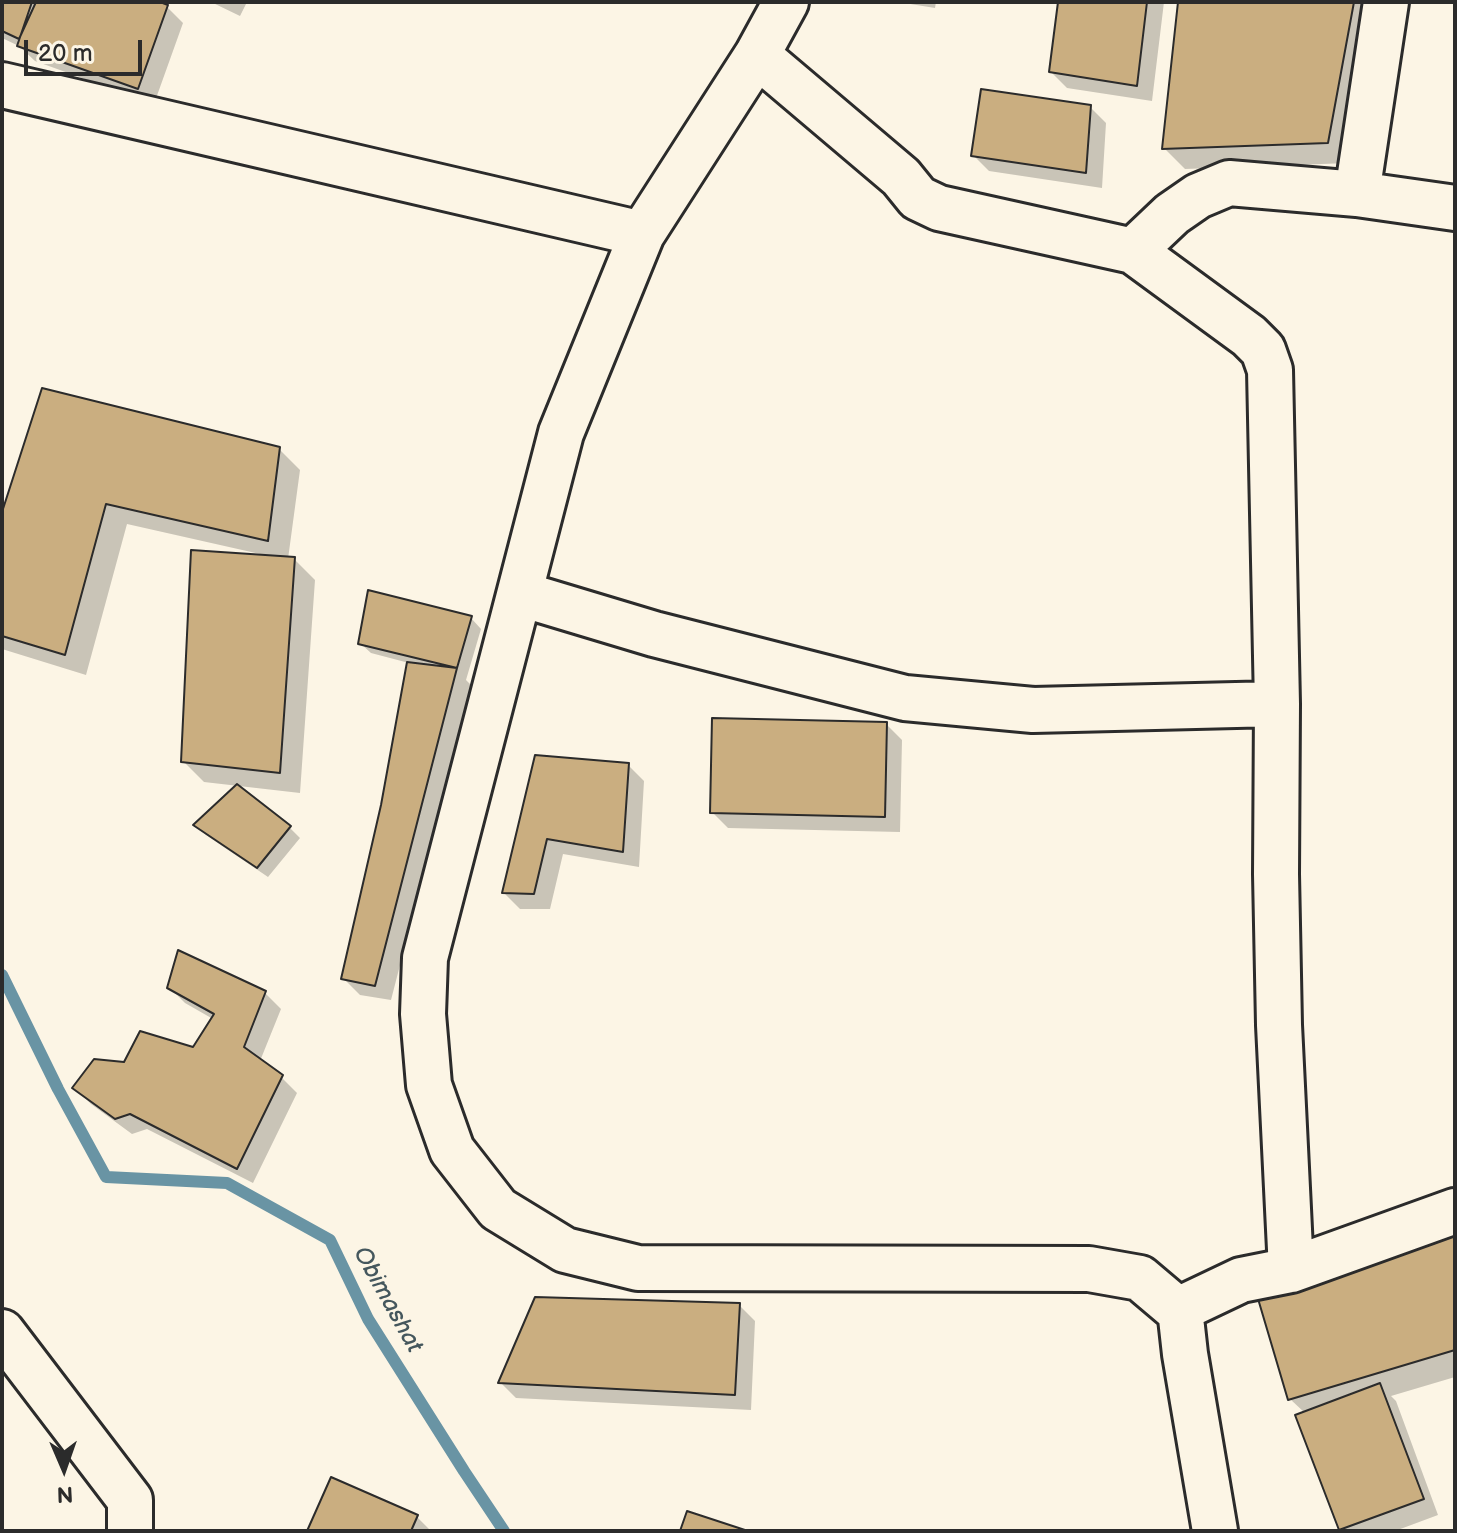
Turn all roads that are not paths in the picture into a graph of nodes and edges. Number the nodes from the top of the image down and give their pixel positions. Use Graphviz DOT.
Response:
graph roads {
  1 [pos="786,2"];
  2 [pos="1386,2"];
  3 [pos="757,55"];
  4 [pos="2,85"];
  5 [pos="1357,194"];
  6 [pos="1455,208"];
  7 [pos="642,234"];
  8 [pos="1133,251"];
  9 [pos="521,594"];
  10 [pos="1277,704"];
  11 [pos="1455,1211"];
  12 [pos="1291,1270"];
  13 [pos="1180,1309"];
  14 [pos="2,1332"];
  15 [pos="130,1531"];
  16 [pos="1215,1531"];
  1 -- 3 [label="street"];
  2 -- 5 [label="street"];
  3 -- 7 [label="street"];
  3 -- 8 [label="street"];
  4 -- 7 [label="street"];
  5 -- 6 [label="street"];
  5 -- 8 [label="street"];
  7 -- 9 [label="street"];
  8 -- 10 [label="street"];
  9 -- 10 [label="street"];
  9 -- 13 [label="street"];
  10 -- 12 [label="street"];
  11 -- 12 [label="street"];
  12 -- 13 [label="street"];
  13 -- 16 [label="street"];
  14 -- 15 [label="street"];
}
